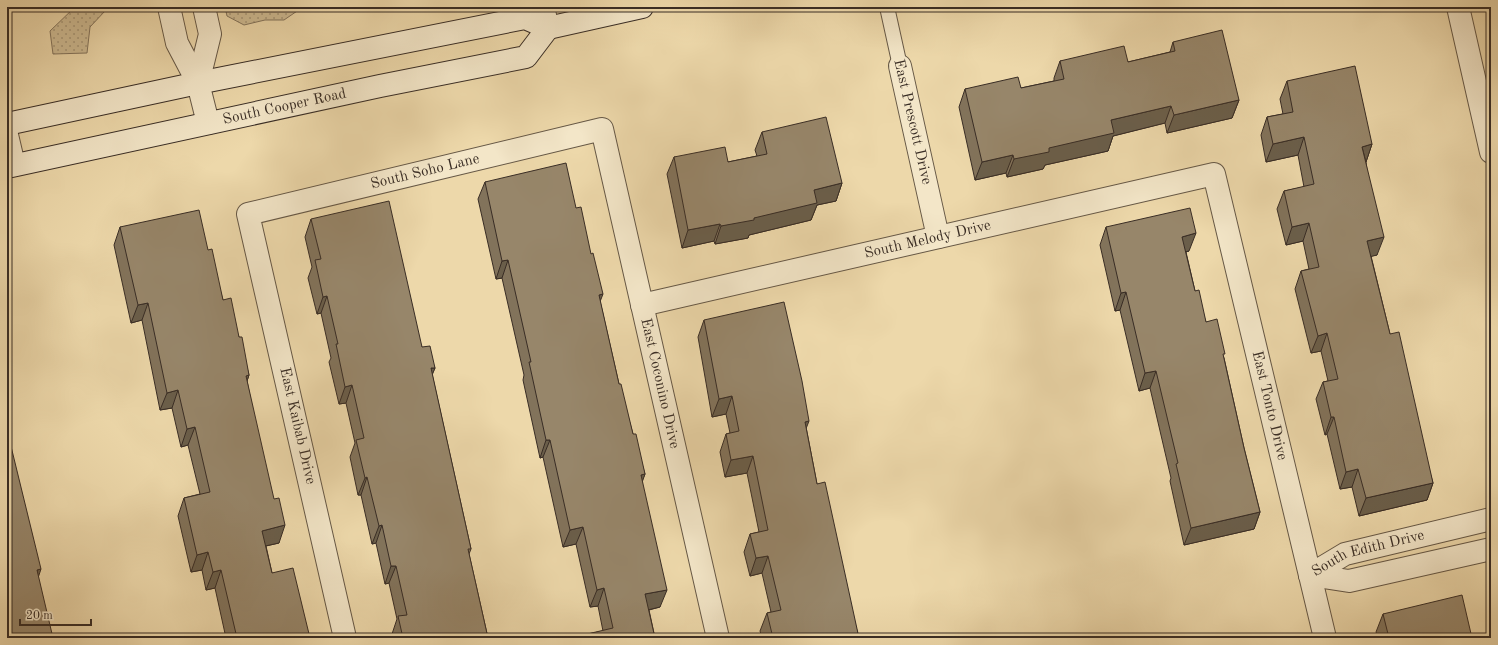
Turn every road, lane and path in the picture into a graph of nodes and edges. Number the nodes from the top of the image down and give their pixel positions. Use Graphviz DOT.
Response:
graph roads {
  1 [pos="169,7"];
  2 [pos="204,7"];
  3 [pos="642,7"];
  4 [pos="886,7"];
  5 [pos="1458,7"];
  6 [pos="545,17"];
  7 [pos="900,66"];
  8 [pos="198,83"];
  9 [pos="7,124"];
  10 [pos="208,124"];
  11 [pos="602,129"];
  12 [pos="7,134"];
  13 [pos="1491,152"];
  14 [pos="11,166"];
  15 [pos="1214,174"];
  16 [pos="248,214"];
  17 [pos="938,237"];
  18 [pos="642,305"];
  19 [pos="1491,519"];
  20 [pos="1435,532"];
  21 [pos="1491,549"];
  22 [pos="1442,561"];
  23 [pos="1310,576"];
  24 [pos="346,638"];
  25 [pos="718,638"];
  26 [pos="1325,638"];
  1 -- 8 [label="street"];
  2 -- 8 [label="street"];
  3 -- 6 [label="street"];
  4 -- 7 [label="lane, East Prescott Drive"];
  5 -- 13 [label="street"];
  6 -- 8 [label="street"];
  6 -- 10 [label="street, South Cooper Road"];
  7 -- 17 [label="street, East Prescott Drive"];
  8 -- 9 [label="street"];
  8 -- 10 [label="street"];
  10 -- 14 [label="street, South Cooper Road"];
  11 -- 16 [label="street, South Soho Lane"];
  11 -- 18 [label="street, East Coconino Drive"];
  12 -- 14 [label="street"];
  15 -- 17 [label="street, South Melody Drive"];
  15 -- 23 [label="street, East Tonto Drive"];
  16 -- 24 [label="street, East Kaibab Drive"];
  17 -- 18 [label="street, South Melody Drive"];
  18 -- 25 [label="street, East Coconino Drive"];
  19 -- 20 [label="street, South Edith Drive"];
  20 -- 22 [label="street"];
  20 -- 23 [label="street, South Edith Drive"];
  21 -- 22 [label="street, South Edith Drive"];
  22 -- 23 [label="street, South Edith Drive"];
  23 -- 26 [label="street, East Tonto Drive"];
}
